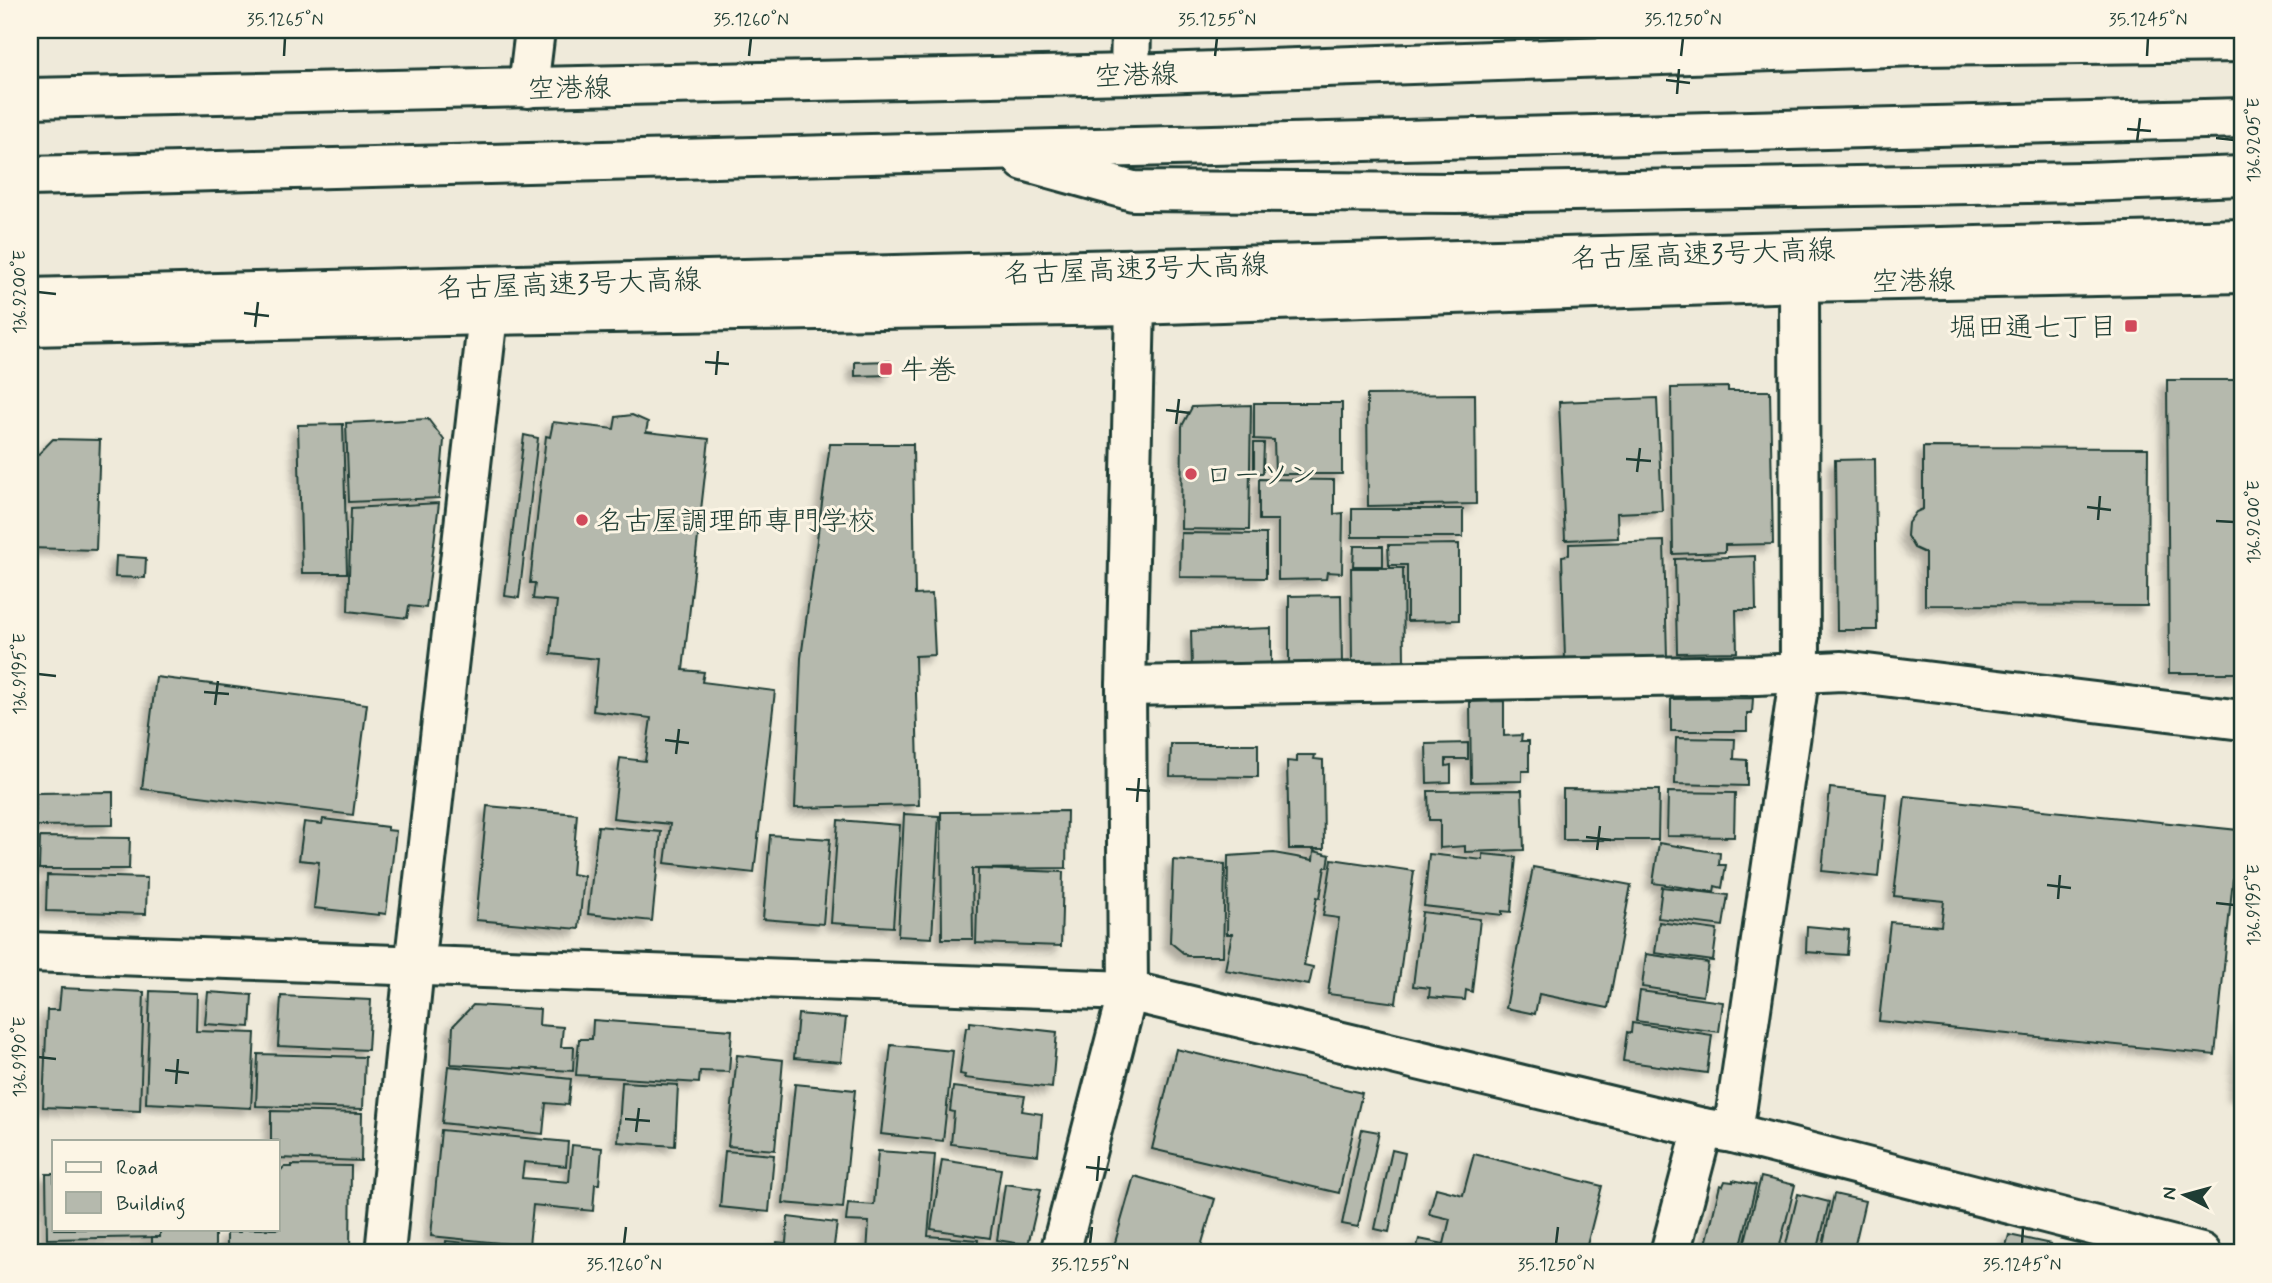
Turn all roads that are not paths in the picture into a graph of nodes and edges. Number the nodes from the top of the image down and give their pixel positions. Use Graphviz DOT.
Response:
graph roads {
  1 [pos="535,30"];
  2 [pos="1131,30"];
  3 [pos="1918,38"];
  4 [pos="2242,42"];
  5 [pos="1130,74"];
  6 [pos="528,88"];
  7 [pos="30,98"];
  8 [pos="2242,118"];
  9 [pos="984,150"];
  10 [pos="30,176"];
  11 [pos="2242,176"];
  12 [pos="2242,239"];
  13 [pos="2242,273"];
  14 [pos="1799,282"];
  15 [pos="30,298"];
  16 [pos="1135,305"];
  17 [pos="488,314"];
  18 [pos="30,326"];
  19 [pos="1800,672"];
  20 [pos="1126,686"];
  21 [pos="2242,720"];
  22 [pos="30,952"];
  23 [pos="414,967"];
  24 [pos="1128,991"];
  25 [pos="1718,1130"];
  26 [pos="385,1253"];
  27 [pos="1060,1253"];
  28 [pos="1670,1253"];
  29 [pos="2201,1253"];
  1 -- 6 [label="main road"];
  2 -- 5 [label="main road"];
  3 -- 4 [label="main road, 空港線"];
  3 -- 5 [label="main road, 空港線"];
  5 -- 6 [label="main road, 空港線"];
  6 -- 7 [label="main road, 空港線"];
  8 -- 9 [label="main road"];
  9 -- 10 [label="main road"];
  9 -- 11 [label="main road"];
  12 -- 15 [label="main road, 名古屋高速3号大高線"];
  13 -- 14 [label="main road, 空港線"];
  14 -- 16 [label="main road, 空港線"];
  14 -- 19 [label="main road"];
  16 -- 17 [label="main road, 空港線"];
  16 -- 20 [label="main road"];
  17 -- 18 [label="main road, 空港線"];
  17 -- 23 [label="main road"];
  19 -- 20 [label="main road"];
  19 -- 21 [label="main road"];
  19 -- 25 [label="main road"];
  20 -- 24 [label="main road"];
  22 -- 23 [label="main road"];
  23 -- 24 [label="main road"];
  23 -- 26 [label="main road"];
  24 -- 25 [label="main road"];
  24 -- 27 [label="main road"];
  25 -- 28 [label="main road"];
  25 -- 29 [label="main road"];
}
